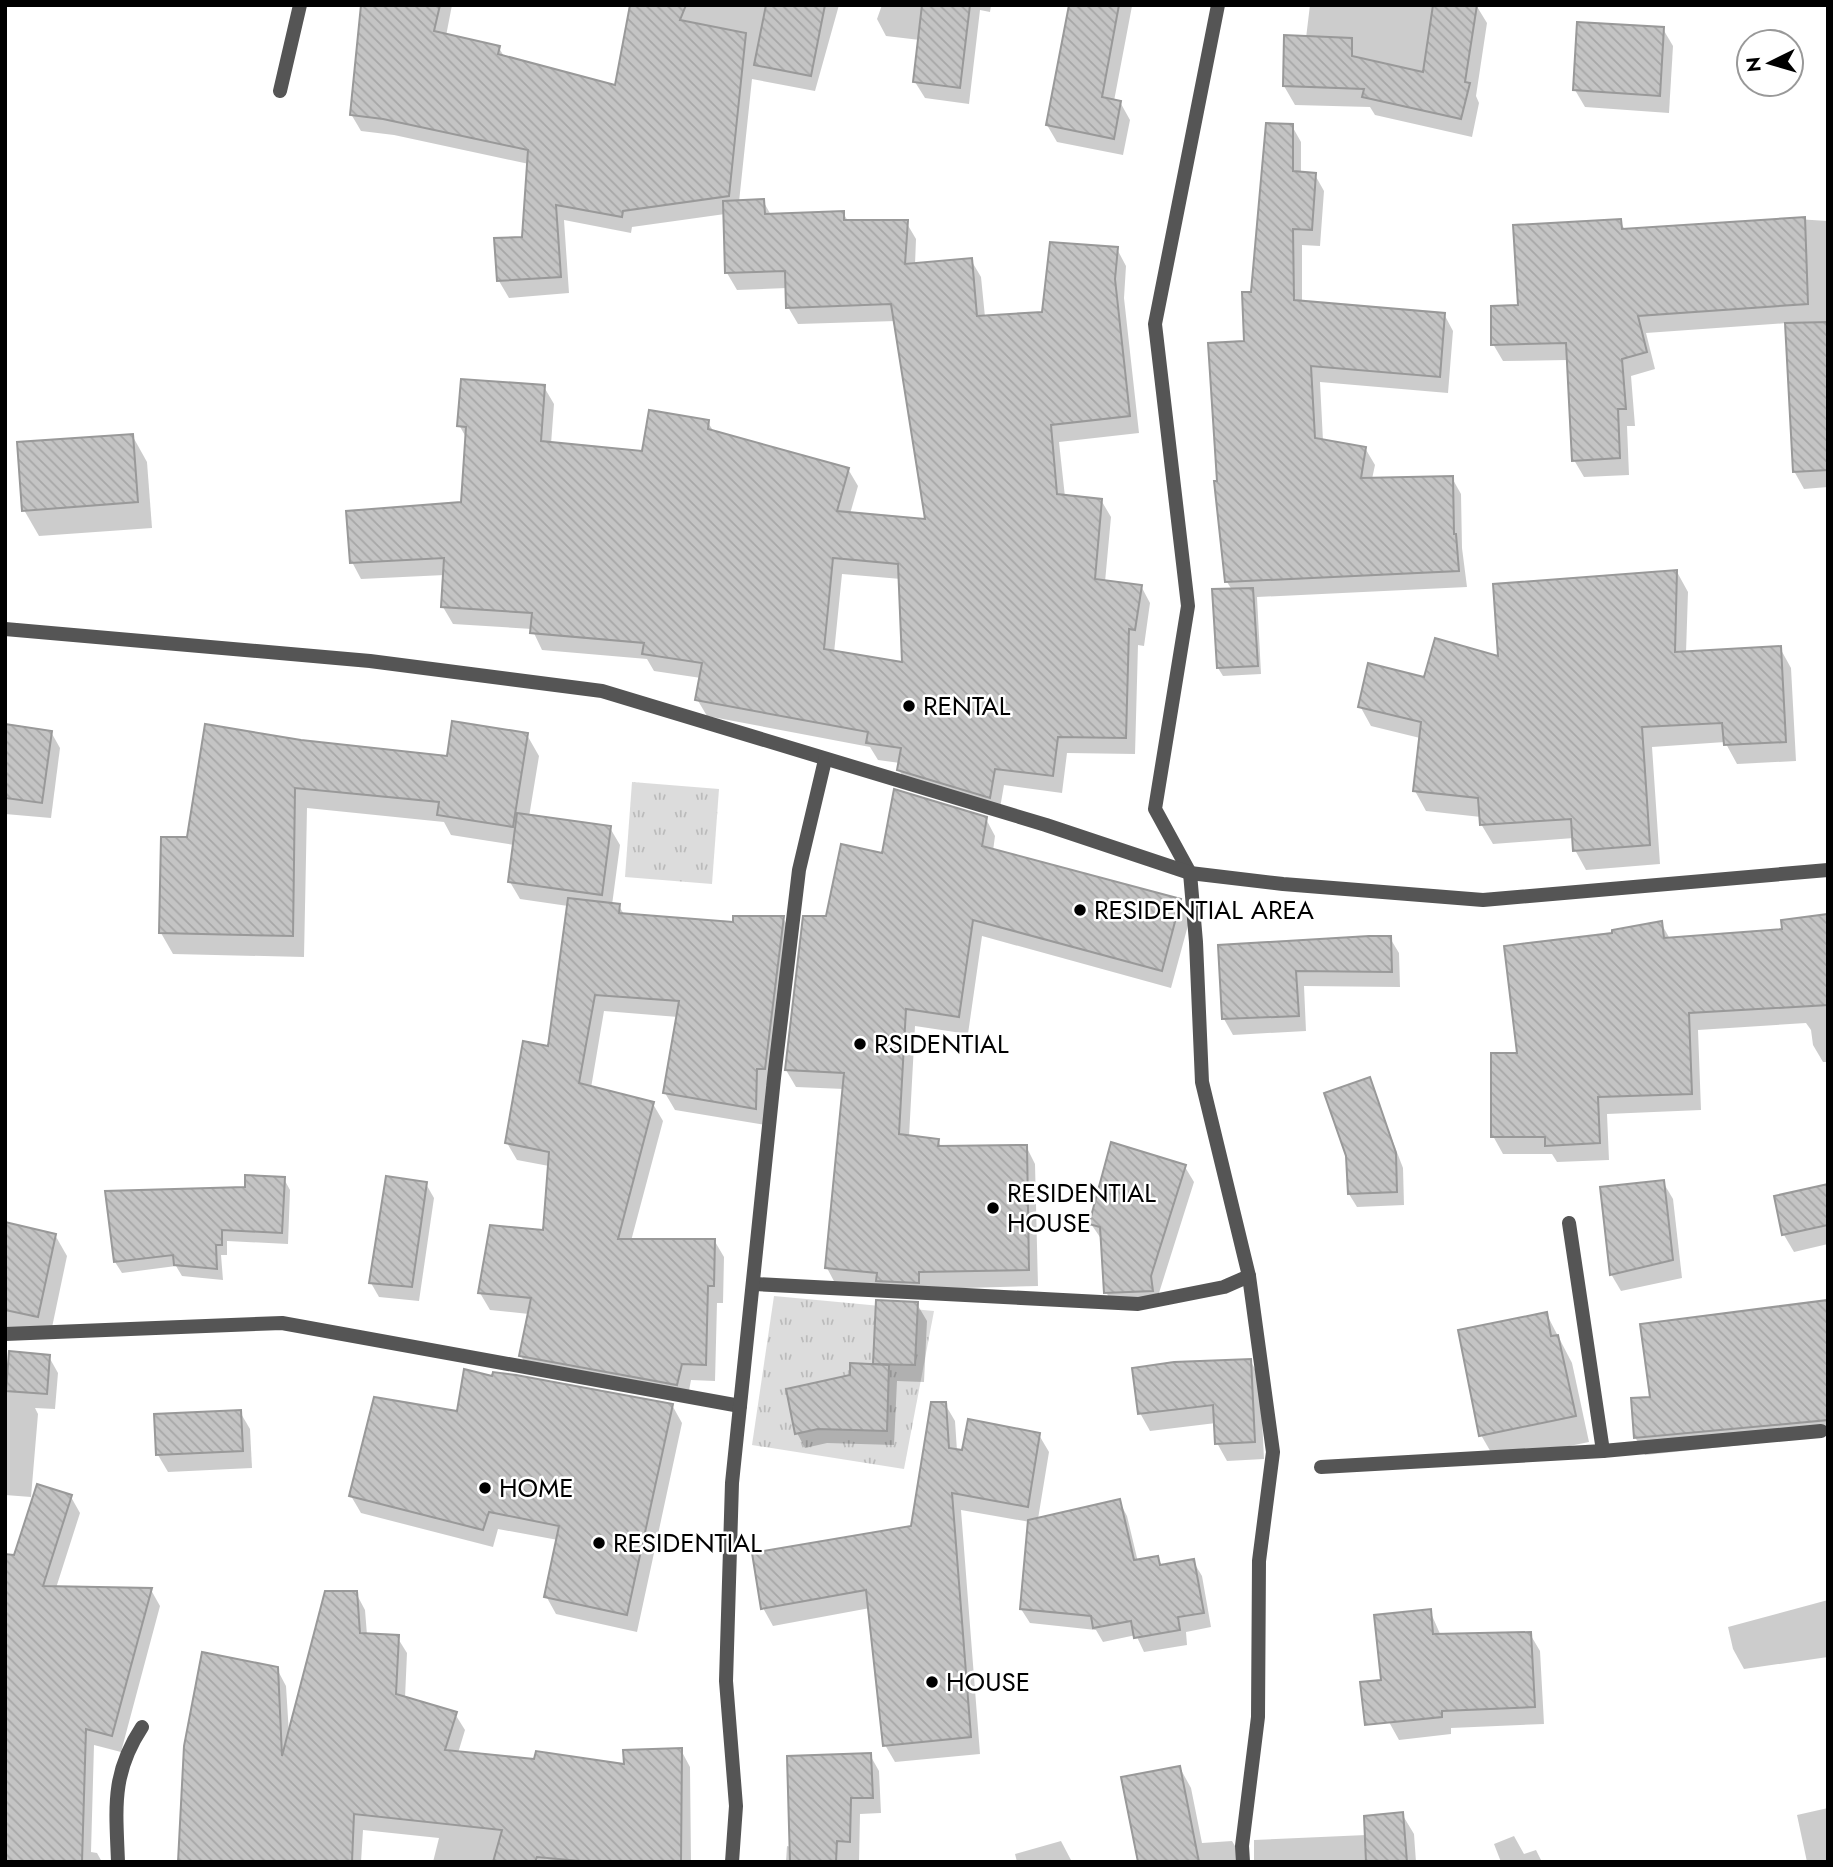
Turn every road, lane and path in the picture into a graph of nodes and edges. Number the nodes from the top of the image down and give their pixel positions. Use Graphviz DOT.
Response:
graph roads {
  1 [pos="300,5"];
  2 [pos="1218,5"];
  3 [pos="280,91"];
  4 [pos="5,629"];
  5 [pos="825,760"];
  6 [pos="1828,870"];
  7 [pos="1189,873"];
  8 [pos="1569,1223"];
  9 [pos="1249,1276"];
  10 [pos="755,1284"];
  11 [pos="5,1334"];
  12 [pos="740,1406"];
  13 [pos="1821,1431"];
  14 [pos="1603,1451"];
  15 [pos="1321,1467"];
  16 [pos="142,1727"];
  17 [pos="118,1862"];
  18 [pos="732,1862"];
  19 [pos="1243,1862"];
  1 -- 3 [label="street"];
  2 -- 7 [label="street"];
  4 -- 5 [label="street"];
  5 -- 7 [label="street"];
  5 -- 10 [label="street"];
  6 -- 7 [label="street"];
  7 -- 9 [label="street"];
  8 -- 14 [label="street"];
  9 -- 10 [label="street"];
  9 -- 19 [label="street"];
  10 -- 12 [label="street"];
  11 -- 12 [label="street"];
  12 -- 18 [label="street"];
  13 -- 14 [label="street"];
  14 -- 15 [label="street"];
  16 -- 17 [label="street"];
}
